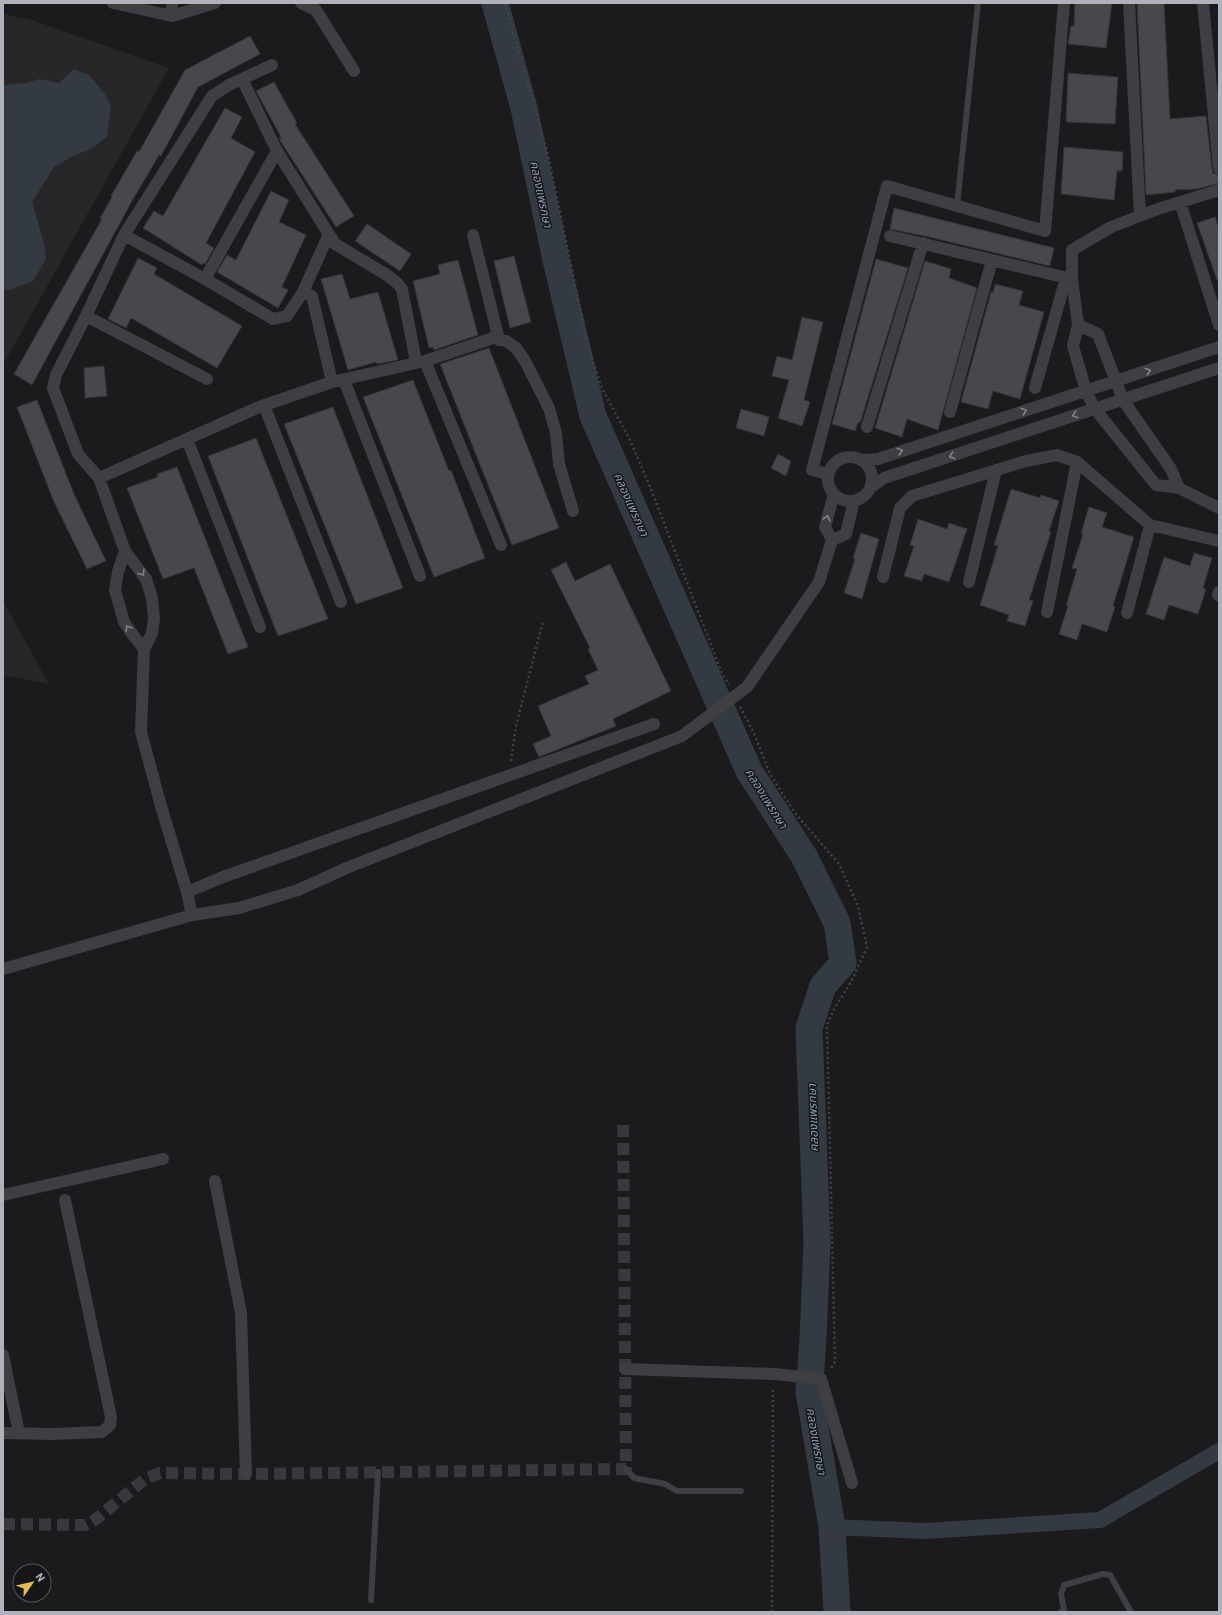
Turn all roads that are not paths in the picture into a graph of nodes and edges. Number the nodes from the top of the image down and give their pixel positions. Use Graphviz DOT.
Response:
graph roads {
  1 [pos="113,3"];
  2 [pos="172,3"];
  3 [pos="216,3"];
  4 [pos="301,3"];
  5 [pos="978,3"];
  6 [pos="1064,3"];
  7 [pos="1129,3"];
  8 [pos="1203,3"];
  9 [pos="172,16"];
  10 [pos="272,65"];
  11 [pos="354,71"];
  12 [pos="242,79"];
  13 [pos="277,150"];
  14 [pos="1219,168"];
  15 [pos="1219,190"];
  16 [pos="1180,202"];
  17 [pos="957,206"];
  18 [pos="1140,216"];
  19 [pos="124,235"];
  20 [pos="473,235"];
  21 [pos="328,236"];
  22 [pos="890,236"];
  23 [pos="923,244"];
  24 [pos="992,260"];
  25 [pos="1069,278"];
  26 [pos="205,279"];
  27 [pos="303,292"];
  28 [pos="86,316"];
  29 [pos="1078,325"];
  30 [pos="1219,325"];
  31 [pos="499,340"];
  32 [pos="1219,347"];
  33 [pos="421,362"];
  34 [pos="1219,368"];
  35 [pos="207,380"];
  36 [pos="338,381"];
  37 [pos="1116,381"];
  38 [pos="1035,388"];
  39 [pos="1086,391"];
  40 [pos="1123,400"];
  41 [pos="264,405"];
  42 [pos="1096,409"];
  43 [pos="950,412"];
  44 [pos="867,427"];
  45 [pos="187,439"];
  46 [pos="863,460"];
  47 [pos="1077,462"];
  48 [pos="996,470"];
  49 [pos="828,474"];
  50 [pos="98,478"];
  51 [pos="871,487"];
  52 [pos="1179,488"];
  53 [pos="834,494"];
  54 [pos="854,501"];
  55 [pos="1219,508"];
  56 [pos="573,511"];
  57 [pos="1150,526"];
  58 [pos="832,540"];
  59 [pos="1219,541"];
  60 [pos="501,545"];
  61 [pos="125,551"];
  62 [pos="420,576"];
  63 [pos="883,577"];
  64 [pos="969,582"];
  65 [pos="341,602"];
  66 [pos="1047,612"];
  67 [pos="1127,613"];
  68 [pos="260,627"];
  69 [pos="144,649"];
  70 [pos="654,724"];
  71 [pos="187,892"];
  72 [pos="192,915"];
  73 [pos="3,969"];
  74 [pos="163,1159"];
  75 [pos="215,1181"];
  76 [pos="3,1195"];
  77 [pos="65,1200"];
  78 [pos="3,1355"];
  79 [pos="625,1369"];
  80 [pos="3,1433"];
  81 [pos="19,1433"];
  82 [pos="626,1469"];
  83 [pos="378,1472"];
  84 [pos="246,1474"];
  85 [pos="852,1483"];
  86 [pos="741,1491"];
  87 [pos="370,1600"];
  88 [pos="1061,1612"];
  89 [pos="1131,1612"];
  1 -- 9 [label="street"];
  2 -- 9 [label="street"];
  3 -- 9 [label="street"];
  4 -- 11 [label="street"];
  5 -- 17 [label="lane"];
  6 -- 17 [label="street"];
  7 -- 18 [label="street"];
  8 -- 14 [label="street"];
  10 -- 12 [label="street"];
  12 -- 13 [label="street"];
  12 -- 19 [label="street"];
  13 -- 21 [label="street"];
  13 -- 26 [label="street"];
  15 -- 16 [label="street"];
  16 -- 18 [label="street"];
  16 -- 30 [label="street"];
  17 -- 49 [label="street"];
  18 -- 25 [label="street"];
  19 -- 26 [label="street"];
  19 -- 28 [label="street"];
  20 -- 31 [label="street"];
  21 -- 27 [label="street"];
  21 -- 33 [label="street"];
  22 -- 23 [label="street"];
  23 -- 24 [label="street"];
  23 -- 44 [label="street"];
  24 -- 25 [label="street"];
  24 -- 43 [label="street"];
  25 -- 29 [label="street"];
  25 -- 38 [label="street"];
  26 -- 27 [label="street"];
  27 -- 36 [label="street"];
  28 -- 35 [label="street"];
  28 -- 50 [label="street"];
  29 -- 37 [label="street"];
  29 -- 39 [label="street"];
  31 -- 33 [label="street"];
  31 -- 56 [label="street"];
  37 -- 32 [label="street, one-way"];
  33 -- 36 [label="street"];
  33 -- 60 [label="street"];
  34 -- 40 [label="street"];
  36 -- 41 [label="street"];
  36 -- 62 [label="street"];
  37 -- 39 [label="street"];
  37 -- 40 [label="street"];
  39 -- 42 [label="street"];
  46 -- 39 [label="street, one-way"];
  40 -- 42 [label="street"];
  40 -- 52 [label="street"];
  41 -- 45 [label="street"];
  41 -- 65 [label="street"];
  42 -- 51 [label="street, one-way"];
  42 -- 52 [label="street"];
  45 -- 50 [label="street"];
  45 -- 68 [label="street"];
  46 -- 49 [label="street"];
  46 -- 51 [label="street"];
  47 -- 48 [label="street"];
  47 -- 57 [label="street"];
  47 -- 66 [label="street"];
  48 -- 63 [label="street"];
  48 -- 64 [label="street"];
  49 -- 53 [label="street"];
  50 -- 61 [label="street"];
  51 -- 54 [label="street"];
  52 -- 55 [label="street"];
  53 -- 54 [label="street"];
  58 -- 53 [label="street, one-way"];
  54 -- 58 [label="street"];
  57 -- 59 [label="street"];
  57 -- 67 [label="street"];
  58 -- 72 [label="street"];
  69 -- 61 [label="street, one-way"];
  61 -- 69 [label="street, one-way"];
  69 -- 71 [label="street"];
  70 -- 71 [label="street"];
  71 -- 72 [label="street"];
  72 -- 73 [label="street"];
  74 -- 76 [label="street"];
  75 -- 84 [label="street"];
  77 -- 81 [label="street"];
  78 -- 81 [label="street"];
  79 -- 85 [label="street"];
  80 -- 81 [label="street"];
  82 -- 86 [label="lane"];
  83 -- 87 [label="lane"];
  88 -- 89 [label="lane"];
}
